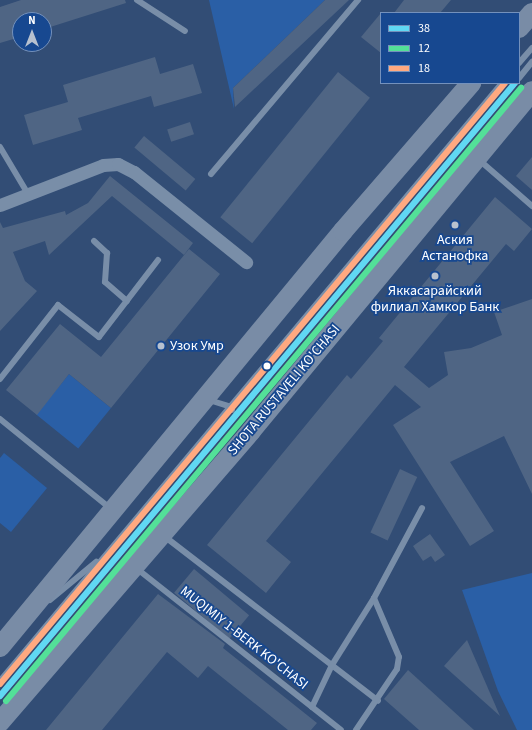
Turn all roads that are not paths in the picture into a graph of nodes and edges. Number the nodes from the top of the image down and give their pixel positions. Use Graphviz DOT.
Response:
graph roads {
  1 [pos="137,0"];
  2 [pos="358,0"];
  3 [pos="532,13"];
  4 [pos="520,27"];
  5 [pos="185,31"];
  6 [pos="532,48"];
  7 [pos="520,62"];
  8 [pos="532,62"];
  9 [pos="520,77"];
  10 [pos="470,84"];
  11 [pos="501,84"];
  12 [pos="514,84"];
  13 [pos="532,91"];
  14 [pos="0,147"];
  15 [pos="477,158"];
  16 [pos="211,174"];
  17 [pos="28,196"];
  18 [pos="0,205"];
  19 [pos="532,206"];
  20 [pos="94,241"];
  21 [pos="158,260"];
  22 [pos="246,262"];
  23 [pos="127,301"];
  24 [pos="0,379"];
  25 [pos="204,398"];
  26 [pos="232,407"];
  27 [pos="0,419"];
  28 [pos="232,420"];
  29 [pos="422,508"];
  30 [pos="113,510"];
  31 [pos="160,533"];
  32 [pos="108,553"];
  33 [pos="133,566"];
  34 [pos="374,598"];
  35 [pos="18,626"];
  36 [pos="0,647"];
  37 [pos="332,665"];
  38 [pos="0,681"];
  39 [pos="0,696"];
  40 [pos="378,701"];
  41 [pos="312,707"];
  42 [pos="0,722"];
  43 [pos="341,730"];
  44 [pos="356,730"];
  1 -- 5 [label="lane"];
  2 -- 16 [label="lane"];
  3 -- 4 [label="main road"];
  6 -- 7 [label="lane"];
  8 -- 9 [label="lane"];
  10 -- 25 [label="main road"];
  11 -- 26 [label="lane"];
  12 -- 28 [label="lane"];
  13 -- 15 [label="main road, SHOTA RUSTAVELI KO'CHASI"];
  14 -- 17 [label="lane"];
  15 -- 19 [label="lane"];
  15 -- 31 [label="main road, SHOTA RUSTAVELI KO'CHASI"];
  17 -- 18 [label="street"];
  17 -- 22 [label="street"];
  20 -- 23 [label="lane"];
  21 -- 23 [label="lane"];
  23 -- 24 [label="lane"];
  25 -- 26 [label="lane"];
  25 -- 30 [label="main road"];
  26 -- 28 [label="lane"];
  26 -- 32 [label="lane"];
  27 -- 30 [label="lane"];
  28 -- 39 [label="lane"];
  29 -- 34 [label="lane"];
  30 -- 35 [label="main road"];
  31 -- 33 [label="main road, SHOTA RUSTAVELI KO'CHASI"];
  31 -- 37 [label="lane"];
  32 -- 35 [label="lane"];
  32 -- 38 [label="lane"];
  33 -- 41 [label="lane, MUQIMIY 1-BERK KO'CHASI"];
  33 -- 42 [label="main road, SHOTA RUSTAVELI KO'CHASI"];
  34 -- 37 [label="lane"];
  34 -- 40 [label="lane"];
  35 -- 36 [label="main road"];
  37 -- 40 [label="lane"];
  37 -- 41 [label="lane"];
  40 -- 44 [label="lane"];
  41 -- 43 [label="lane, MUQIMIY 1-BERK KO'CHASI"];
}
